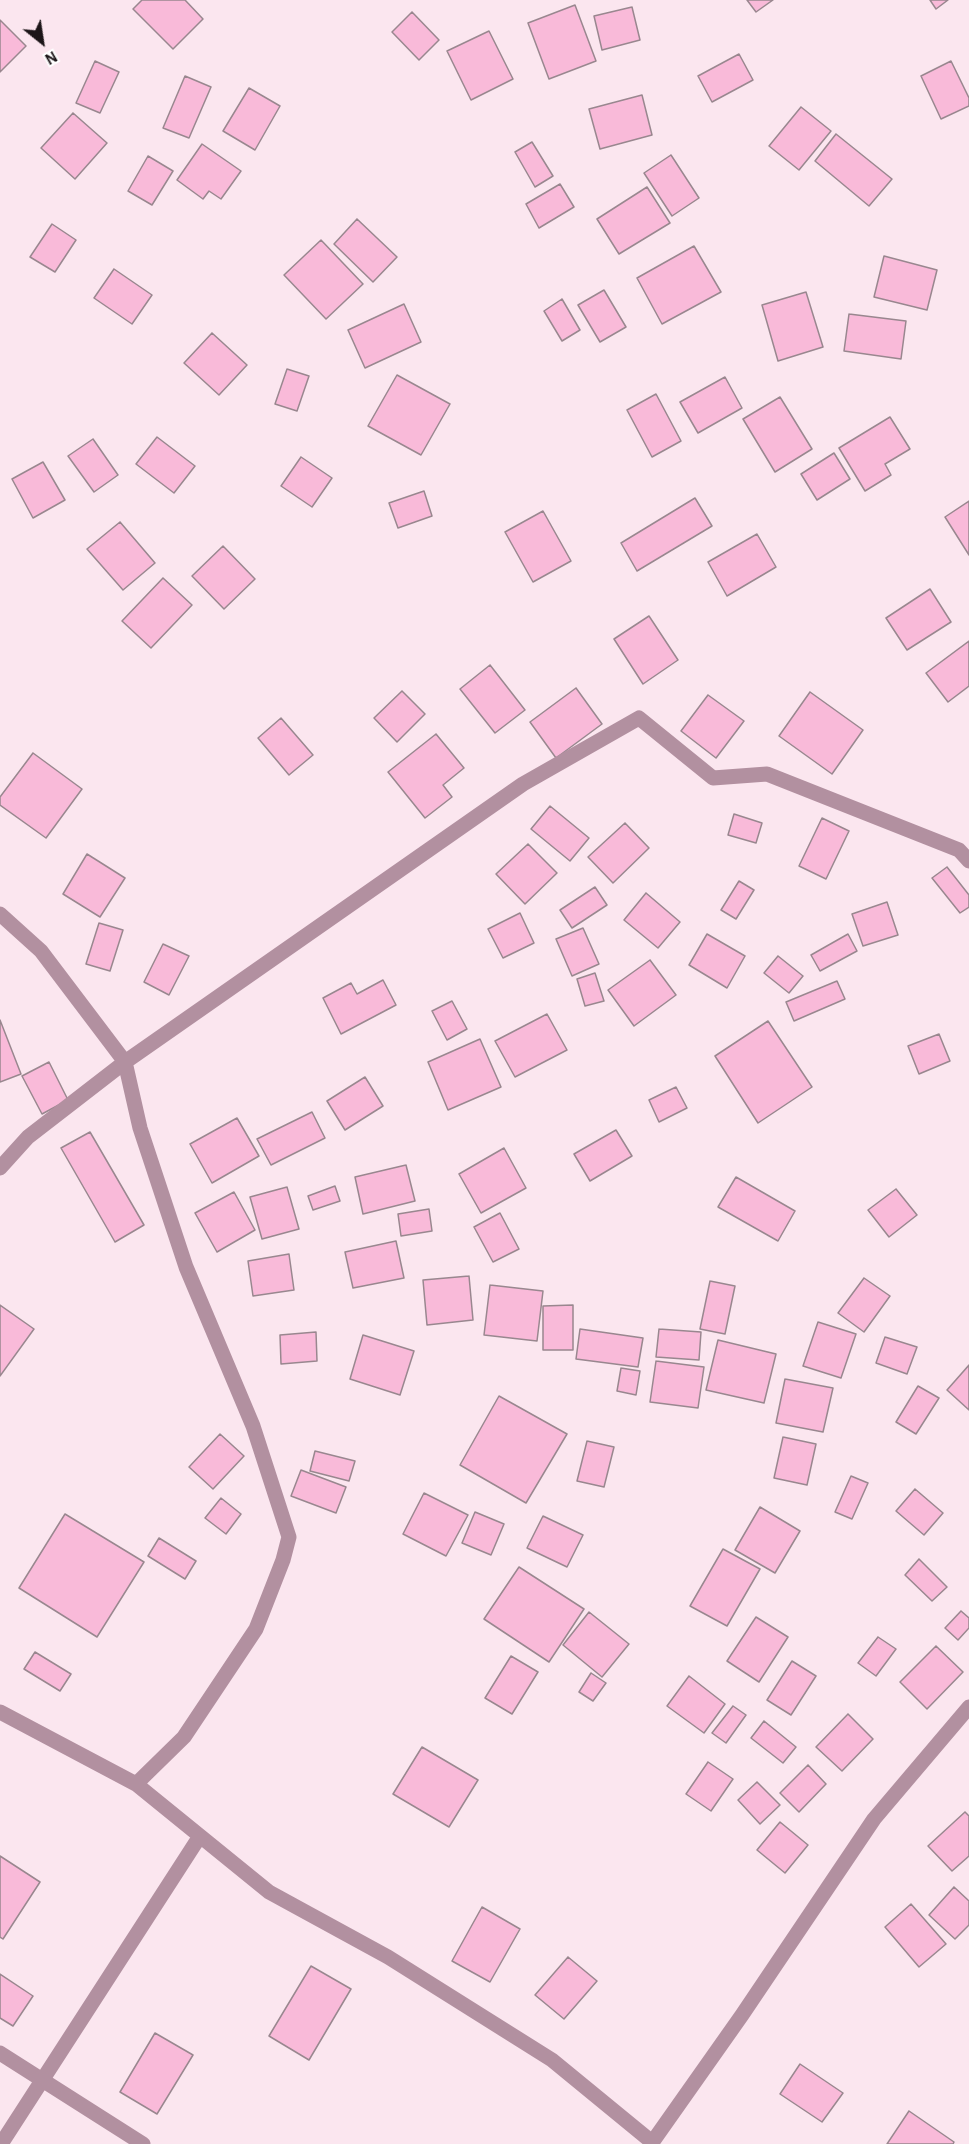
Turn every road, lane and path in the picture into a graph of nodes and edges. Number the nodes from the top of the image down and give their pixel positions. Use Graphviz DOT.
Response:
graph roads {
  1 [pos="969,861"];
  2 [pos="0,914"];
  3 [pos="125,1062"];
  4 [pos="0,1168"];
  5 [pos="969,1707"];
  6 [pos="0,1712"];
  7 [pos="136,1784"];
  8 [pos="200,1836"];
  9 [pos="0,2053"];
  10 [pos="41,2080"];
  11 [pos="651,2143"];
  12 [pos="1,2144"];
  13 [pos="143,2144"];
  1 -- 3 [label="street"];
  2 -- 3 [label="street"];
  3 -- 4 [label="street"];
  3 -- 7 [label="street"];
  5 -- 11 [label="street"];
  6 -- 7 [label="street"];
  7 -- 8 [label="street"];
  8 -- 10 [label="street"];
  8 -- 11 [label="street"];
  9 -- 10 [label="street"];
  10 -- 12 [label="street"];
  10 -- 13 [label="street"];
}
